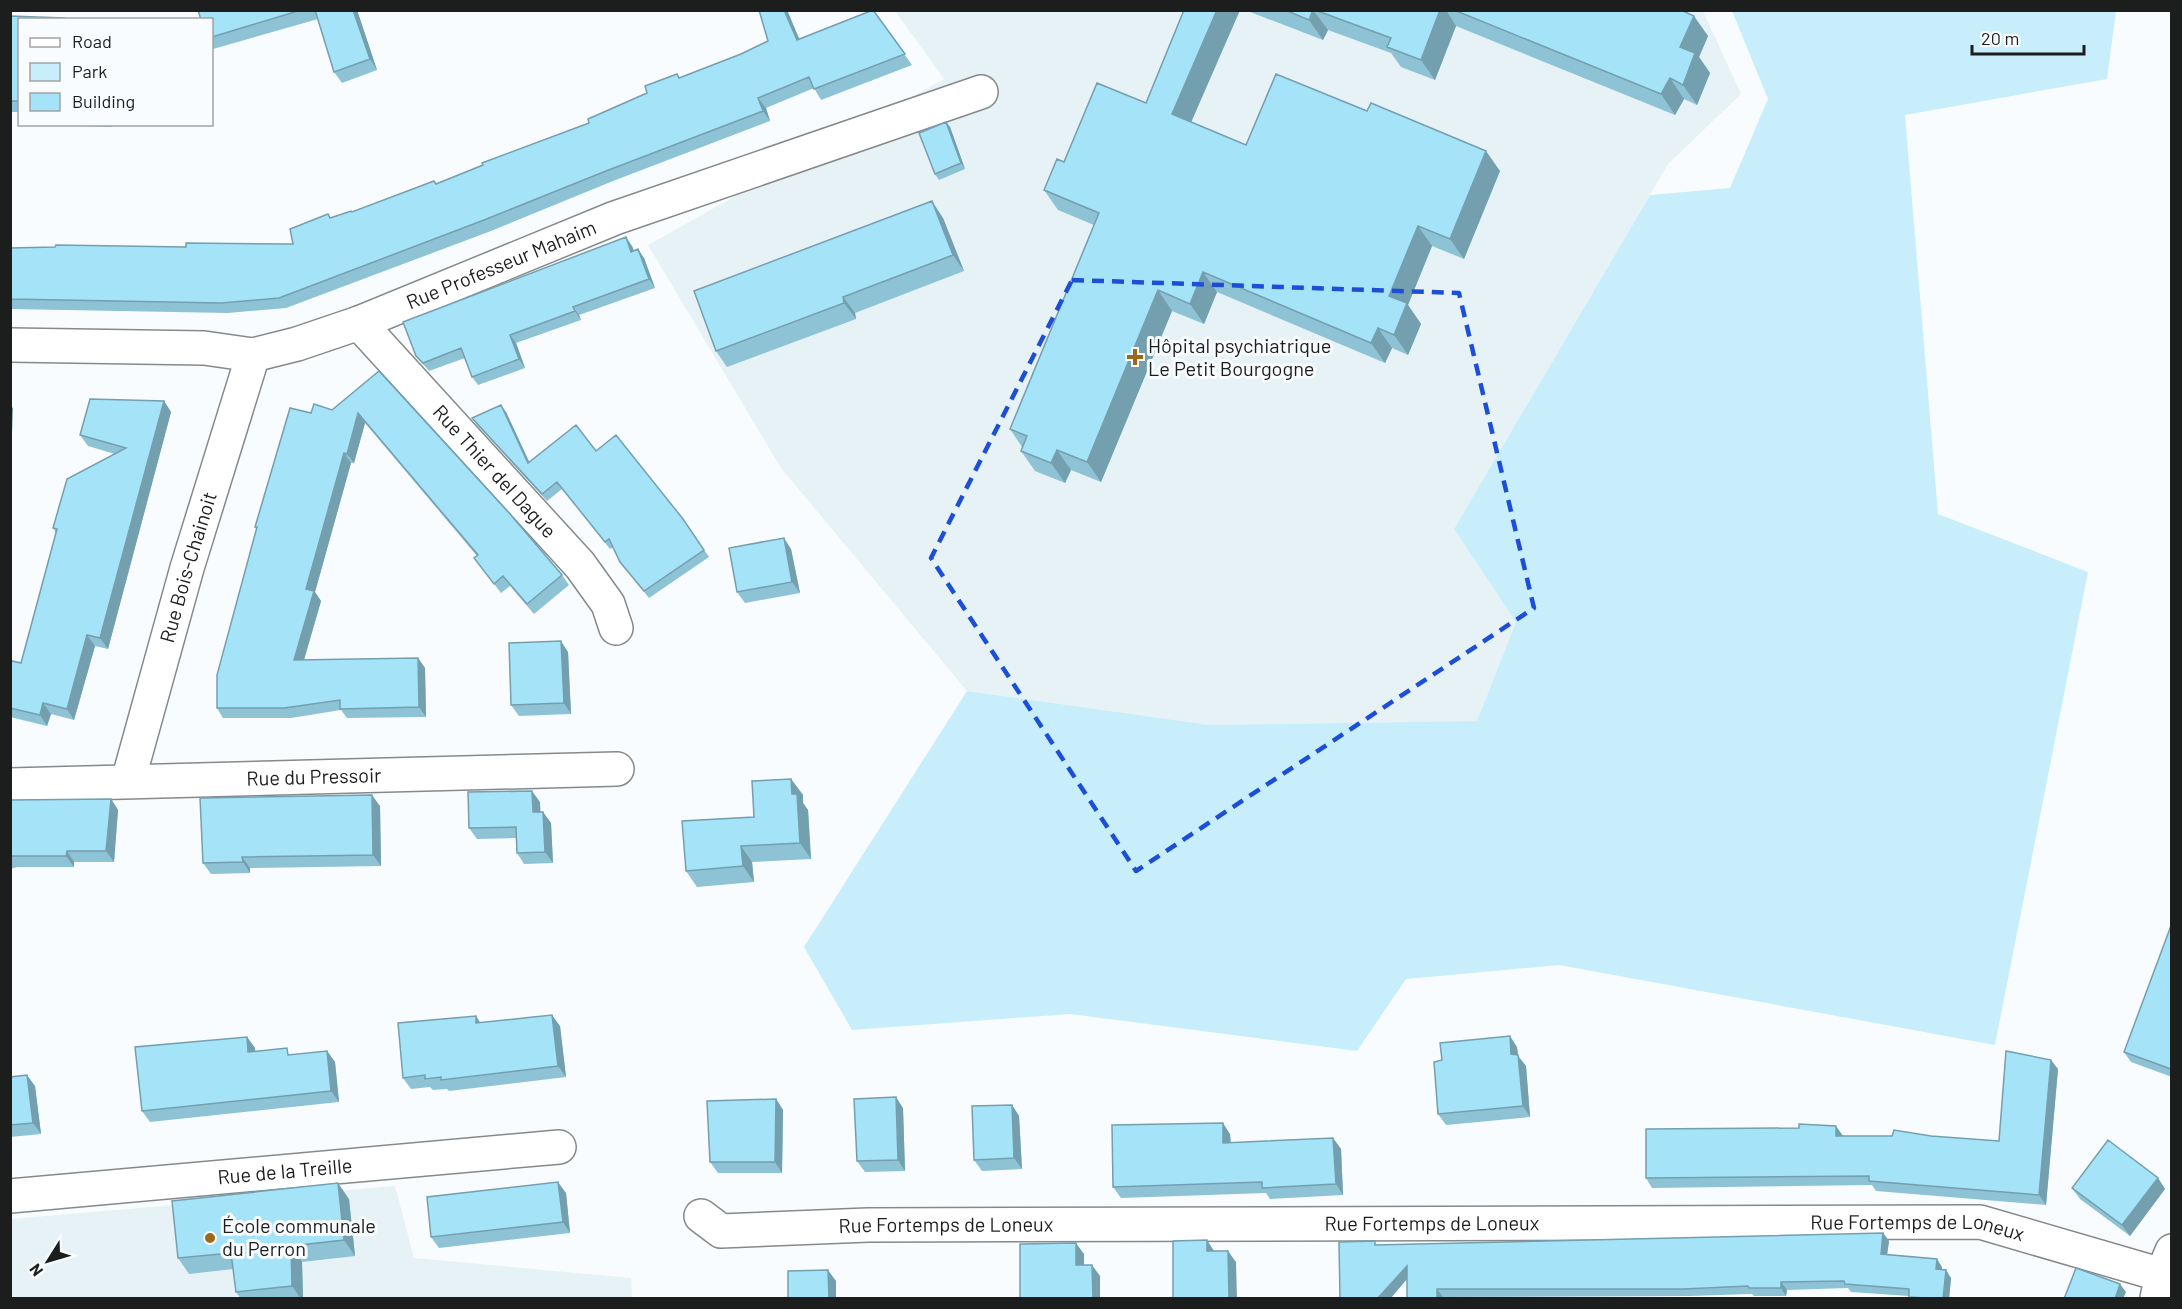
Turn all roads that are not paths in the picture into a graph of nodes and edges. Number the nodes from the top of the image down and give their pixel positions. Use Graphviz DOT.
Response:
graph roads {
  1 [pos="981,92"];
  2 [pos="359,323"];
  3 [pos="10,345"];
  4 [pos="253,355"];
  5 [pos="616,628"];
  6 [pos="617,769"];
  7 [pos="128,781"];
  8 [pos="10,785"];
  9 [pos="559,1147"];
  10 [pos="10,1196"];
  11 [pos="701,1216"];
  12 [pos="2163,1275"];
  1 -- 2 [label="street, Rue Professeur Mahaim"];
  2 -- 4 [label="street, Rue Professeur Mahaim"];
  2 -- 5 [label="street, Rue Thier del Dague"];
  3 -- 4 [label="street, Rue Professeur Mahaim"];
  4 -- 7 [label="street, Rue Bois-Chainoit"];
  6 -- 7 [label="street, Rue du Pressoir"];
  7 -- 8 [label="street, Rue du Pressoir"];
  9 -- 10 [label="street, Rue de la Treille"];
  11 -- 12 [label="street, Rue Fortemps de Loneux"];
}
